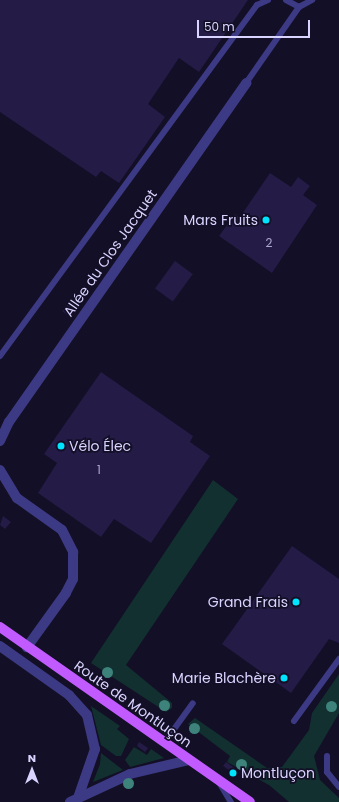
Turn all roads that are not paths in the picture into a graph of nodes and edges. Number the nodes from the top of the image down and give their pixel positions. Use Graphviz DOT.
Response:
graph roads {
  1 [pos="268,0"];
  2 [pos="286,0"];
  3 [pos="312,0"];
  4 [pos="299,7"];
  5 [pos="246,83"];
  6 [pos="0,356"];
  7 [pos="0,441"];
  8 [pos="0,470"];
  9 [pos="0,628"];
  10 [pos="0,646"];
  11 [pos="27,647"];
  12 [pos="339,659"];
  13 [pos="193,703"];
  14 [pos="294,721"];
  15 [pos="164,742"];
  16 [pos="327,756"];
  17 [pos="189,760"];
  18 [pos="217,779"];
  19 [pos="339,787"];
  20 [pos="80,796"];
  21 [pos="70,802"];
  22 [pos="231,802"];
  23 [pos="250,802"];
  1 -- 6 [label="lane"];
  2 -- 4 [label="lane"];
  3 -- 4 [label="lane"];
  4 -- 5 [label="lane"];
  5 -- 7 [label="street, Allée du Clos Jacquet"];
  8 -- 11 [label="street"];
  9 -- 11 [label="main road, Route de Montluçon"];
  10 -- 20 [label="street"];
  11 -- 15 [label="main road, Route de Montluçon"];
  12 -- 14 [label="lane"];
  13 -- 15 [label="lane"];
  15 -- 17 [label="main road, Route de Montluçon"];
  16 -- 19 [label="lane"];
  17 -- 18 [label="main road, Route de Montluçon"];
  17 -- 20 [label="street"];
  18 -- 22 [label="lane"];
  18 -- 23 [label="main road, Route de Montluçon"];
  20 -- 21 [label="street"];
}
